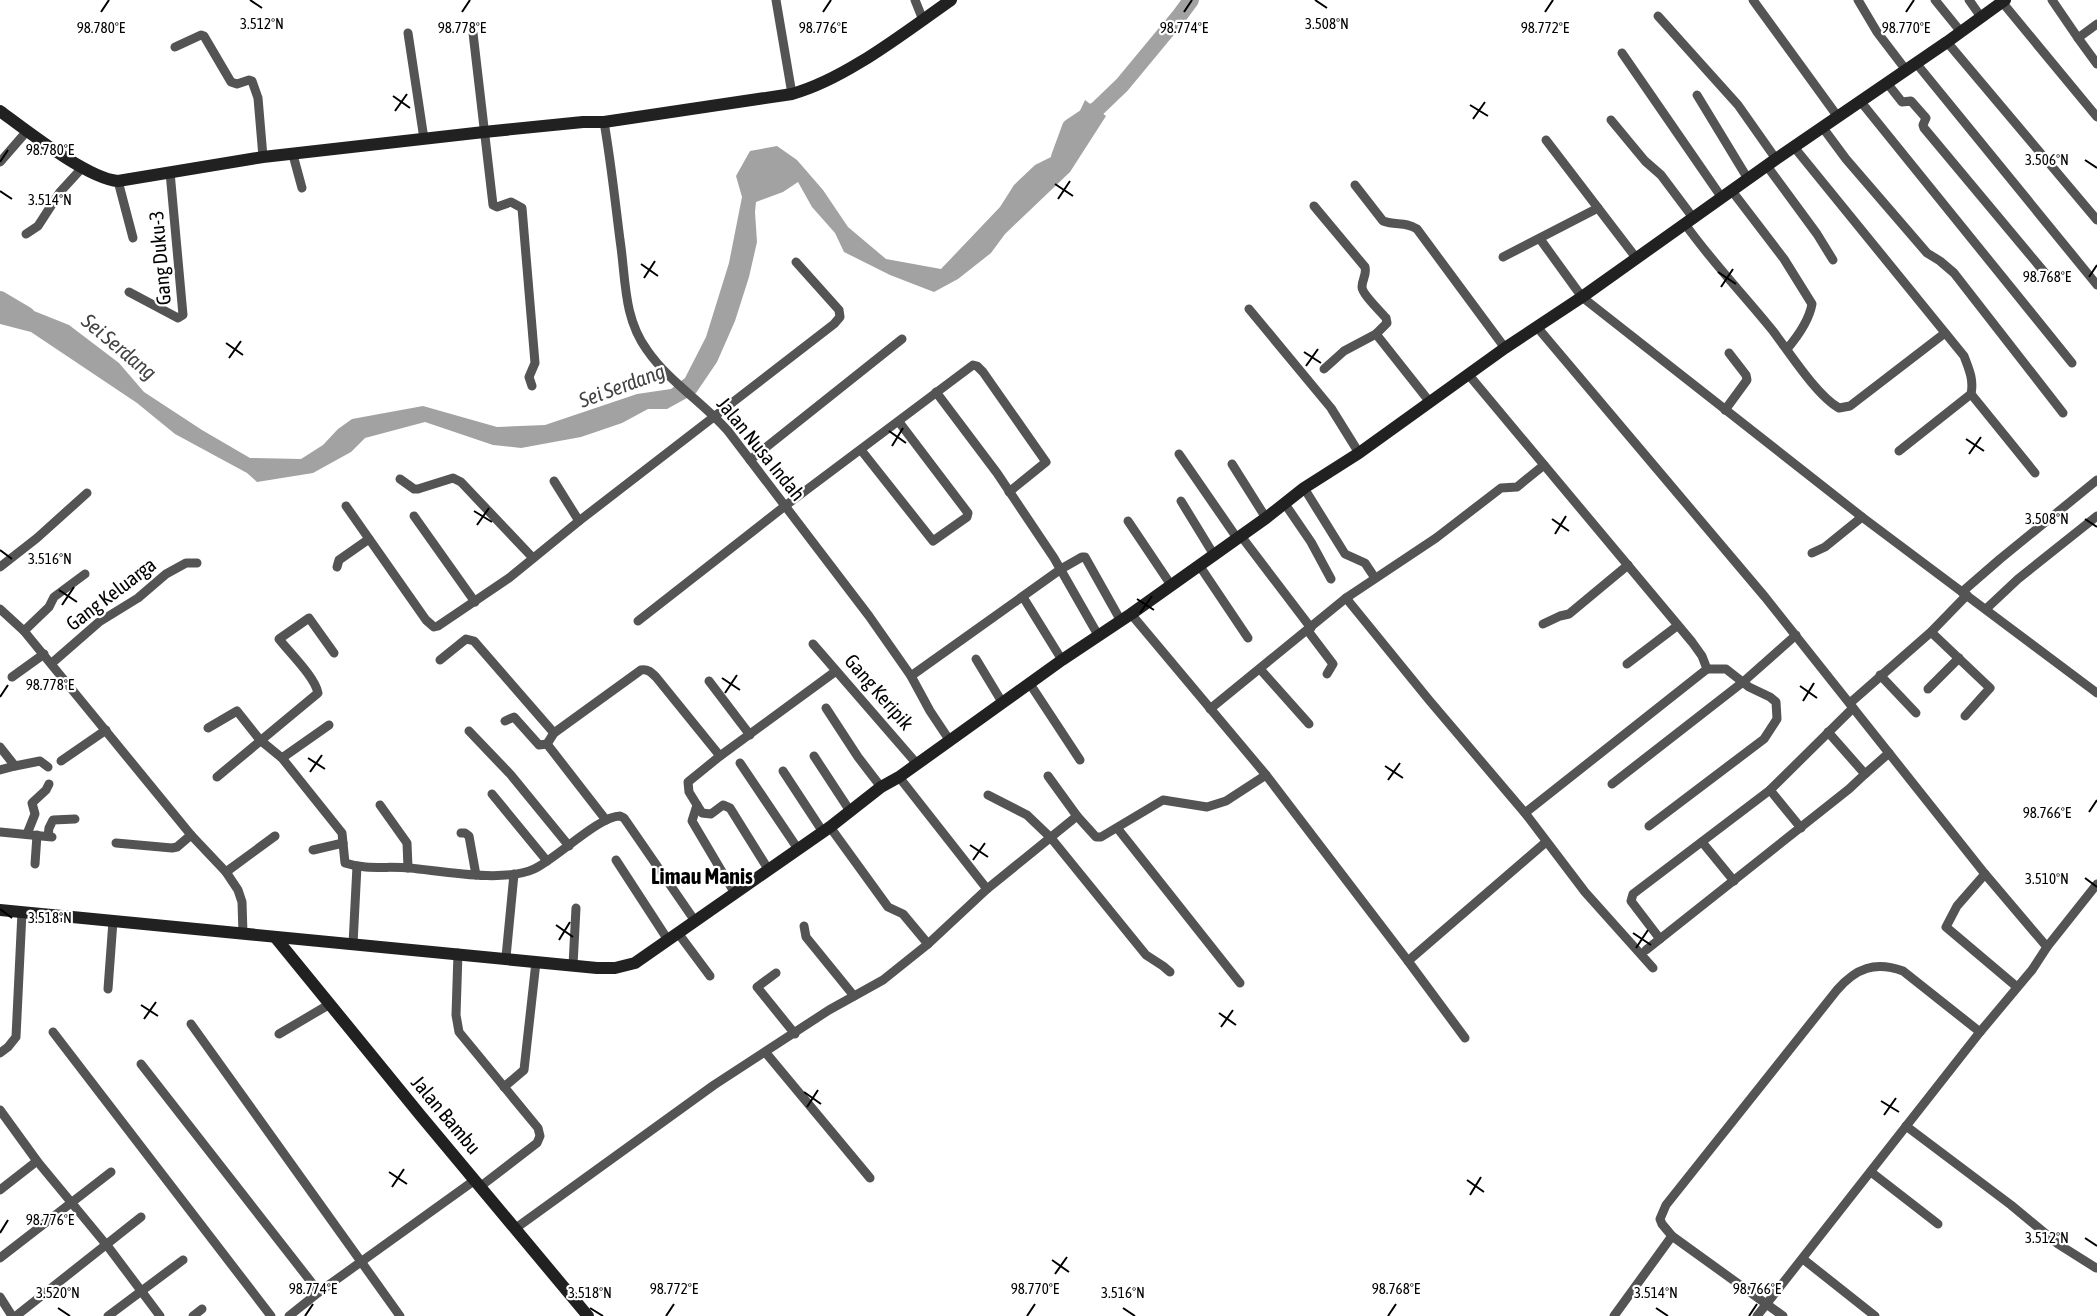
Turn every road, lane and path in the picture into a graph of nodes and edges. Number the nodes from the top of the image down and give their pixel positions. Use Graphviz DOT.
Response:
graph roads {
  1 [pos="776,0"];
  2 [pos="915,0"];
  3 [pos="951,0"];
  4 [pos="1753,0"];
  5 [pos="1858,0"];
  6 [pos="1935,0"];
  7 [pos="1969,0"];
  8 [pos="2052,0"];
  9 [pos="2004,1"];
  10 [pos="1658,16"];
  11 [pos="1981,17"];
  12 [pos="923,20"];
  13 [pos="2097,24"];
  14 [pos="1961,32"];
  15 [pos="408,33"];
  16 [pos="473,33"];
  17 [pos="2078,38"];
  18 [pos="1947,42"];
  19 [pos="175,47"];
  20 [pos="1622,52"];
  21 [pos="2097,64"];
  22 [pos="1911,67"];
  23 [pos="1887,83"];
  24 [pos="792,94"];
  25 [pos="1697,95"];
  26 [pos="1861,102"];
  27 [pos="0,111"];
  28 [pos="1838,117"];
  29 [pos="2097,117"];
  30 [pos="1611,120"];
  31 [pos="604,122"];
  32 [pos="1822,128"];
  33 [pos="27,131"];
  34 [pos="484,132"];
  35 [pos="424,139"];
  36 [pos="1546,140"];
  37 [pos="1794,147"];
  38 [pos="293,155"];
  39 [pos="263,157"];
  40 [pos="0,162"];
  41 [pos="1771,163"];
  42 [pos="82,168"];
  43 [pos="170,172"];
  44 [pos="1748,179"];
  45 [pos="117,181"];
  46 [pos="1355,185"];
  47 [pos="302,188"];
  48 [pos="1727,194"];
  49 [pos="1314,206"];
  50 [pos="1598,208"];
  51 [pos="2097,220"];
  52 [pos="1690,221"];
  53 [pos="26,234"];
  54 [pos="134,238"];
  55 [pos="1540,238"];
  56 [pos="1503,257"];
  57 [pos="1637,259"];
  58 [pos="1833,260"];
  59 [pos="796,262"];
  60 [pos="2045,273"];
  61 [pos="2097,285"];
  62 [pos="129,292"];
  63 [pos="1582,297"];
  64 [pos="1249,309"];
  65 [pos="1537,327"];
  66 [pos="1944,333"];
  67 [pos="1376,334"];
  68 [pos="902,339"];
  69 [pos="1504,348"];
  70 [pos="1786,349"];
  71 [pos="1729,352"];
  72 [pos="2072,363"];
  73 [pos="1323,369"];
  74 [pos="1468,374"];
  75 [pos="532,386"];
  76 [pos="936,392"];
  77 [pos="1971,394"];
  78 [pos="1429,401"];
  79 [pos="1725,410"];
  80 [pos="712,413"];
  81 [pos="2063,413"];
  82 [pos="899,422"];
  83 [pos="861,450"];
  84 [pos="1899,451"];
  85 [pos="1359,453"];
  86 [pos="1179,454"];
  87 [pos="750,460"];
  88 [pos="1232,464"];
  89 [pos="1544,465"];
  90 [pos="2035,473"];
  91 [pos="400,479"];
  92 [pos="2097,480"];
  93 [pos="554,481"];
  94 [pos="1304,489"];
  95 [pos="1009,492"];
  96 [pos="87,493"];
  97 [pos="1181,501"];
  98 [pos="1285,504"];
  99 [pos="346,506"];
  100 [pos="785,506"];
  101 [pos="414,516"];
  102 [pos="2097,516"];
  103 [pos="1862,517"];
  104 [pos="1266,518"];
  105 [pos="579,521"];
  106 [pos="1128,521"];
  107 [pos="1239,537"];
  108 [pos="369,539"];
  109 [pos="1812,553"];
  110 [pos="1214,555"];
  111 [pos="533,558"];
  112 [pos="197,563"];
  113 [pos="1199,565"];
  114 [pos="1628,565"];
  115 [pos="0,567"];
  116 [pos="337,567"];
  117 [pos="1061,569"];
  118 [pos="85,574"];
  119 [pos="1375,578"];
  120 [pos="1331,579"];
  121 [pos="1171,585"];
  122 [pos="1964,594"];
  123 [pos="1023,597"];
  124 [pos="1347,598"];
  125 [pos="475,602"];
  126 [pos="0,609"];
  127 [pos="1986,609"];
  128 [pos="1126,617"];
  129 [pos="638,621"];
  130 [pos="1543,624"];
  131 [pos="1677,626"];
  132 [pos="1309,629"];
  133 [pos="24,631"];
  134 [pos="1931,632"];
  135 [pos="1098,635"];
  136 [pos="1796,635"];
  137 [pos="1248,639"];
  138 [pos="813,644"];
  139 [pos="334,653"];
  140 [pos="44,654"];
  141 [pos="1959,658"];
  142 [pos="976,659"];
  143 [pos="440,660"];
  144 [pos="1062,660"];
  145 [pos="52,663"];
  146 [pos="1627,664"];
  147 [pos="1260,669"];
  148 [pos="1707,669"];
  149 [pos="836,670"];
  150 [pos="1327,674"];
  151 [pos="1880,675"];
  152 [pos="911,676"];
  153 [pos="12,677"];
  154 [pos="709,681"];
  155 [pos="1743,682"];
  156 [pos="1030,684"];
  157 [pos="1928,689"];
  158 [pos="2097,693"];
  159 [pos="1002,702"];
  160 [pos="1851,706"];
  161 [pos="826,708"];
  162 [pos="1210,709"];
  163 [pos="1916,713"];
  164 [pos="1965,716"];
  165 [pos="505,721"];
  166 [pos="1309,724"];
  167 [pos="328,725"];
  168 [pos="208,728"];
  169 [pos="106,730"];
  170 [pos="469,731"];
  171 [pos="1828,732"];
  172 [pos="554,733"];
  173 [pos="750,735"];
  174 [pos="260,740"];
  175 [pos="950,741"];
  176 [pos="547,744"];
  177 [pos="0,747"];
  178 [pos="1889,753"];
  179 [pos="720,756"];
  180 [pos="814,756"];
  181 [pos="282,758"];
  182 [pos="1080,760"];
  183 [pos="61,761"];
  184 [pos="740,763"];
  185 [pos="917,764"];
  186 [pos="15,766"];
  187 [pos="48,767"];
  188 [pos="0,770"];
  189 [pos="783,771"];
  190 [pos="1865,774"];
  191 [pos="1266,775"];
  192 [pos="1048,776"];
  193 [pos="217,777"];
  194 [pos="899,777"];
  195 [pos="49,784"];
  196 [pos="1612,784"];
  197 [pos="882,788"];
  198 [pos="1770,790"];
  199 [pos="492,794"];
  200 [pos="988,795"];
  201 [pos="697,805"];
  202 [pos="380,806"];
  203 [pos="850,811"];
  204 [pos="1525,813"];
  205 [pos="1077,816"];
  206 [pos="75,819"];
  207 [pos="606,820"];
  208 [pos="1649,826"];
  209 [pos="1801,828"];
  210 [pos="826,829"];
  211 [pos="1118,829"];
  212 [pos="0,832"];
  213 [pos="461,833"];
  214 [pos="32,835"];
  215 [pos="191,835"];
  216 [pos="276,836"];
  217 [pos="1051,838"];
  218 [pos="1546,842"];
  219 [pos="1702,842"];
  220 [pos="116,843"];
  221 [pos="343,843"];
  222 [pos="569,846"];
  223 [pos="798,849"];
  224 [pos="313,850"];
  225 [pos="616,860"];
  226 [pos="547,861"];
  227 [pos="34,864"];
  228 [pos="357,866"];
  229 [pos="408,868"];
  230 [pos="768,869"];
  231 [pos="226,872"];
  232 [pos="514,874"];
  233 [pos="1985,874"];
  234 [pos="476,875"];
  235 [pos="1734,880"];
  236 [pos="2097,884"];
  237 [pos="987,889"];
  238 [pos="734,892"];
  239 [pos="576,908"];
  240 [pos="0,910"];
  241 [pos="22,912"];
  242 [pos="113,921"];
  243 [pos="695,921"];
  244 [pos="804,926"];
  245 [pos="243,934"];
  246 [pos="275,937"];
  247 [pos="673,937"];
  248 [pos="1660,939"];
  249 [pos="353,944"];
  250 [pos="928,944"];
  251 [pos="2047,947"];
  252 [pos="1646,950"];
  253 [pos="458,953"];
  254 [pos="506,957"];
  255 [pos="1408,961"];
  256 [pos="536,962"];
  257 [pos="573,965"];
  258 [pos="1653,968"];
  259 [pos="776,972"];
  260 [pos="1170,972"];
  261 [pos="710,976"];
  262 [pos="1240,983"];
  263 [pos="2017,987"];
  264 [pos="108,989"];
  265 [pos="854,996"];
  266 [pos="330,1004"];
  267 [pos="191,1024"];
  268 [pos="53,1032"];
  269 [pos="1980,1032"];
  270 [pos="279,1034"];
  271 [pos="795,1034"];
  272 [pos="1465,1038"];
  273 [pos="0,1053"];
  274 [pos="766,1053"];
  275 [pos="141,1064"];
  276 [pos="504,1087"];
  277 [pos="0,1110"];
  278 [pos="1906,1126"];
  279 [pos="37,1161"];
  280 [pos="111,1172"];
  281 [pos="1871,1172"];
  282 [pos="870,1178"];
  283 [pos="478,1183"];
  284 [pos="0,1190"];
  285 [pos="72,1203"];
  286 [pos="141,1217"];
  287 [pos="1938,1224"];
  288 [pos="516,1228"];
  289 [pos="1672,1236"];
  290 [pos="106,1245"];
  291 [pos="0,1258"];
  292 [pos="1803,1259"];
  293 [pos="183,1260"];
  294 [pos="362,1262"];
  295 [pos="2096,1268"];
  296 [pos="140,1291"];
  297 [pos="319,1292"];
  298 [pos="0,1297"];
  299 [pos="1767,1304"];
  300 [pos="202,1310"];
  301 [pos="295,1314"];
  302 [pos="14,1316"];
  303 [pos="108,1316"];
  304 [pos="160,1316"];
  305 [pos="193,1316"];
  306 [pos="271,1316"];
  307 [pos="400,1316"];
  308 [pos="588,1316"];
  309 [pos="1614,1316"];
  310 [pos="1757,1316"];
  311 [pos="1783,1316"];
  312 [pos="1875,1316"];
  1 -- 24 [label="street"];
  2 -- 12 [label="street"];
  3 -- 12 [label="main road"];
  4 -- 28 [label="street"];
  5 -- 22 [label="street"];
  6 -- 14 [label="street"];
  7 -- 11 [label="street"];
  8 -- 17 [label="street"];
  9 -- 11 [label="main road"];
  9 -- 29 [label="street"];
  10 -- 41 [label="street"];
  11 -- 14 [label="main road"];
  12 -- 24 [label="main road"];
  13 -- 17 [label="street"];
  14 -- 18 [label="main road"];
  15 -- 35 [label="street"];
  16 -- 34 [label="street"];
  17 -- 21 [label="street"];
  18 -- 22 [label="main road"];
  18 -- 51 [label="street"];
  19 -- 39 [label="street"];
  20 -- 48 [label="street"];
  22 -- 23 [label="main road"];
  22 -- 61 [label="street"];
  23 -- 26 [label="main road"];
  23 -- 60 [label="street"];
  24 -- 31 [label="main road"];
  25 -- 44 [label="street"];
  26 -- 28 [label="main road"];
  26 -- 72 [label="street"];
  27 -- 33 [label="main road"];
  28 -- 32 [label="main road"];
  30 -- 52 [label="street"];
  31 -- 34 [label="main road"];
  31 -- 80 [label="street, Jalan Nusa Indah"];
  32 -- 37 [label="main road"];
  32 -- 81 [label="street"];
  33 -- 40 [label="street"];
  33 -- 42 [label="main road"];
  34 -- 35 [label="main road"];
  34 -- 75 [label="street"];
  35 -- 38 [label="main road"];
  36 -- 50 [label="street"];
  37 -- 41 [label="main road"];
  37 -- 66 [label="street"];
  38 -- 39 [label="main road"];
  38 -- 47 [label="street"];
  39 -- 43 [label="main road"];
  41 -- 44 [label="main road"];
  41 -- 58 [label="street"];
  42 -- 45 [label="main road"];
  42 -- 53 [label="street"];
  43 -- 45 [label="main road"];
  43 -- 62 [label="street, Gang Duku-3"];
  44 -- 48 [label="main road"];
  45 -- 54 [label="street"];
  46 -- 69 [label="street"];
  48 -- 52 [label="main road"];
  48 -- 70 [label="street"];
  49 -- 67 [label="street"];
  50 -- 55 [label="street"];
  50 -- 57 [label="street"];
  52 -- 57 [label="main road"];
  52 -- 70 [label="street"];
  55 -- 56 [label="street"];
  55 -- 63 [label="street"];
  57 -- 63 [label="main road"];
  59 -- 80 [label="street"];
  63 -- 65 [label="main road"];
  63 -- 79 [label="street"];
  64 -- 85 [label="street"];
  65 -- 69 [label="main road"];
  65 -- 136 [label="street"];
  66 -- 70 [label="street"];
  66 -- 77 [label="street"];
  67 -- 73 [label="street"];
  67 -- 78 [label="street"];
  68 -- 87 [label="street"];
  69 -- 74 [label="main road"];
  71 -- 79 [label="street"];
  74 -- 78 [label="main road"];
  74 -- 89 [label="street"];
  76 -- 82 [label="street"];
  76 -- 95 [label="street"];
  76 -- 95 [label="street"];
  77 -- 84 [label="street"];
  77 -- 90 [label="street"];
  78 -- 85 [label="main road"];
  79 -- 103 [label="street"];
  80 -- 87 [label="street, Jalan Nusa Indah"];
  80 -- 105 [label="street"];
  82 -- 83 [label="street"];
  82 -- 83 [label="street"];
  83 -- 100 [label="street"];
  85 -- 94 [label="main road"];
  86 -- 107 [label="street"];
  87 -- 100 [label="street, Jalan Nusa Indah"];
  88 -- 104 [label="street"];
  89 -- 114 [label="street"];
  89 -- 119 [label="street"];
  91 -- 111 [label="street"];
  92 -- 122 [label="street"];
  93 -- 105 [label="street"];
  94 -- 98 [label="main road"];
  94 -- 119 [label="street"];
  95 -- 117 [label="street"];
  96 -- 115 [label="street"];
  97 -- 110 [label="street"];
  98 -- 104 [label="main road"];
  98 -- 120 [label="street"];
  99 -- 108 [label="street"];
  100 -- 129 [label="street"];
  100 -- 152 [label="street, Jalan Nusa Indah"];
  101 -- 125 [label="street"];
  102 -- 127 [label="street"];
  103 -- 109 [label="street"];
  103 -- 122 [label="street"];
  104 -- 107 [label="main road"];
  105 -- 111 [label="street"];
  106 -- 121 [label="street"];
  107 -- 110 [label="main road"];
  107 -- 132 [label="street"];
  108 -- 116 [label="street"];
  108 -- 125 [label="street"];
  110 -- 113 [label="main road"];
  111 -- 125 [label="street"];
  112 -- 145 [label="street, Gang Keluarga"];
  113 -- 121 [label="main road"];
  113 -- 137 [label="street"];
  114 -- 130 [label="street"];
  114 -- 131 [label="street"];
  117 -- 123 [label="street"];
  117 -- 128 [label="street"];
  117 -- 135 [label="street"];
  118 -- 133 [label="street"];
  119 -- 124 [label="street"];
  121 -- 128 [label="main road"];
  122 -- 127 [label="street"];
  122 -- 134 [label="street"];
  123 -- 144 [label="street"];
  123 -- 152 [label="street"];
  124 -- 132 [label="street"];
  124 -- 204 [label="street"];
  126 -- 133 [label="street"];
  127 -- 158 [label="street"];
  128 -- 135 [label="main road"];
  128 -- 162 [label="street"];
  131 -- 146 [label="street"];
  131 -- 148 [label="street"];
  132 -- 147 [label="street"];
  132 -- 150 [label="street"];
  133 -- 140 [label="street"];
  134 -- 141 [label="street"];
  134 -- 151 [label="street"];
  135 -- 144 [label="main road"];
  136 -- 155 [label="street"];
  136 -- 160 [label="street"];
  138 -- 149 [label="street, Gang Keripik"];
  139 -- 174 [label="street"];
  140 -- 145 [label="street"];
  140 -- 153 [label="street"];
  141 -- 157 [label="street"];
  141 -- 164 [label="street"];
  142 -- 159 [label="street"];
  143 -- 172 [label="street"];
  144 -- 156 [label="main road"];
  145 -- 169 [label="street"];
  147 -- 162 [label="street"];
  147 -- 166 [label="street"];
  148 -- 155 [label="street"];
  148 -- 204 [label="street"];
  149 -- 173 [label="street"];
  149 -- 185 [label="street, Gang Keripik"];
  151 -- 160 [label="street"];
  151 -- 163 [label="street"];
  152 -- 175 [label="street, Jalan Nusa Indah"];
  154 -- 173 [label="street"];
  155 -- 196 [label="street"];
  155 -- 208 [label="street"];
  156 -- 159 [label="main road"];
  156 -- 182 [label="street"];
  159 -- 175 [label="main road"];
  160 -- 171 [label="street"];
  160 -- 178 [label="street"];
  161 -- 197 [label="street"];
  162 -- 191 [label="street"];
  165 -- 176 [label="street"];
  167 -- 181 [label="street"];
  168 -- 174 [label="street"];
  169 -- 183 [label="street"];
  169 -- 215 [label="street"];
  170 -- 222 [label="street"];
  171 -- 190 [label="street"];
  171 -- 198 [label="street"];
  172 -- 176 [label="street"];
  172 -- 179 [label="street"];
  173 -- 179 [label="street"];
  174 -- 181 [label="street"];
  174 -- 193 [label="street"];
  175 -- 185 [label="main road"];
  176 -- 207 [label="street"];
  177 -- 186 [label="street"];
  178 -- 190 [label="street"];
  178 -- 233 [label="street"];
  179 -- 201 [label="street"];
  180 -- 203 [label="street"];
  181 -- 221 [label="street"];
  184 -- 223 [label="street"];
  185 -- 194 [label="main road"];
  186 -- 187 [label="street"];
  186 -- 188 [label="street"];
  189 -- 210 [label="street"];
  190 -- 209 [label="street"];
  191 -- 211 [label="street"];
  191 -- 255 [label="street"];
  192 -- 205 [label="street"];
  194 -- 197 [label="main road"];
  194 -- 237 [label="street"];
  195 -- 214 [label="street"];
  197 -- 203 [label="main road"];
  198 -- 209 [label="street"];
  198 -- 219 [label="street"];
  199 -- 226 [label="street"];
  200 -- 217 [label="street"];
  201 -- 230 [label="street"];
  201 -- 238 [label="street"];
  202 -- 229 [label="street"];
  203 -- 210 [label="main road"];
  204 -- 218 [label="street"];
  205 -- 211 [label="street"];
  205 -- 217 [label="street"];
  206 -- 214 [label="street"];
  207 -- 222 [label="street"];
  207 -- 243 [label="street"];
  209 -- 235 [label="street"];
  210 -- 223 [label="main road"];
  210 -- 250 [label="street"];
  211 -- 262 [label="street"];
  212 -- 214 [label="street"];
  213 -- 234 [label="street"];
  214 -- 227 [label="street"];
  215 -- 220 [label="street"];
  215 -- 231 [label="street"];
  216 -- 231 [label="street"];
  217 -- 237 [label="street"];
  217 -- 260 [label="street"];
  218 -- 255 [label="street"];
  218 -- 258 [label="street"];
  219 -- 235 [label="street"];
  219 -- 248 [label="street"];
  221 -- 224 [label="street"];
  221 -- 228 [label="street"];
  222 -- 226 [label="street"];
  223 -- 230 [label="main road"];
  225 -- 247 [label="street"];
  226 -- 232 [label="street"];
  228 -- 229 [label="street"];
  228 -- 249 [label="street"];
  229 -- 234 [label="street"];
  230 -- 238 [label="main road"];
  231 -- 245 [label="street"];
  232 -- 234 [label="street"];
  232 -- 254 [label="street"];
  233 -- 251 [label="street"];
  233 -- 263 [label="street"];
  235 -- 248 [label="street"];
  236 -- 251 [label="street"];
  237 -- 250 [label="street"];
  238 -- 243 [label="main road"];
  239 -- 257 [label="street"];
  240 -- 241 [label="main road"];
  241 -- 242 [label="main road"];
  241 -- 273 [label="street"];
  242 -- 245 [label="main road"];
  242 -- 264 [label="street"];
  243 -- 247 [label="main road"];
  244 -- 265 [label="street"];
  245 -- 246 [label="main road"];
  246 -- 249 [label="main road"];
  246 -- 266 [label="main road, Jalan Bambu"];
  247 -- 257 [label="main road"];
  247 -- 261 [label="street"];
  248 -- 252 [label="street"];
  249 -- 253 [label="main road"];
  250 -- 265 [label="street"];
  251 -- 263 [label="street"];
  253 -- 254 [label="main road"];
  253 -- 276 [label="street"];
  254 -- 256 [label="main road"];
  255 -- 272 [label="street"];
  256 -- 257 [label="main road"];
  256 -- 276 [label="street"];
  259 -- 271 [label="street"];
  263 -- 269 [label="street"];
  265 -- 271 [label="street"];
  266 -- 270 [label="street"];
  266 -- 283 [label="main road, Jalan Bambu"];
  267 -- 294 [label="street"];
  268 -- 306 [label="street"];
  269 -- 278 [label="street"];
  269 -- 289 [label="street"];
  271 -- 274 [label="street"];
  274 -- 282 [label="street"];
  274 -- 288 [label="street"];
  275 -- 297 [label="street"];
  276 -- 283 [label="street"];
  277 -- 279 [label="street"];
  278 -- 281 [label="street"];
  278 -- 295 [label="street"];
  279 -- 284 [label="street"];
  279 -- 285 [label="street"];
  280 -- 285 [label="street"];
  281 -- 287 [label="street"];
  281 -- 292 [label="street"];
  283 -- 288 [label="main road, Jalan Bambu"];
  283 -- 294 [label="street"];
  285 -- 290 [label="street"];
  285 -- 291 [label="street"];
  286 -- 290 [label="street"];
  288 -- 308 [label="main road, Jalan Bambu"];
  289 -- 299 [label="street"];
  289 -- 309 [label="street"];
  290 -- 296 [label="street"];
  290 -- 302 [label="street"];
  292 -- 299 [label="street"];
  292 -- 312 [label="street"];
  293 -- 296 [label="street"];
  294 -- 297 [label="street"];
  294 -- 307 [label="street"];
  296 -- 303 [label="street"];
  296 -- 304 [label="street"];
  297 -- 301 [label="street"];
  298 -- 302 [label="street"];
  299 -- 310 [label="street"];
  299 -- 311 [label="street"];
  300 -- 305 [label="street"];
}
